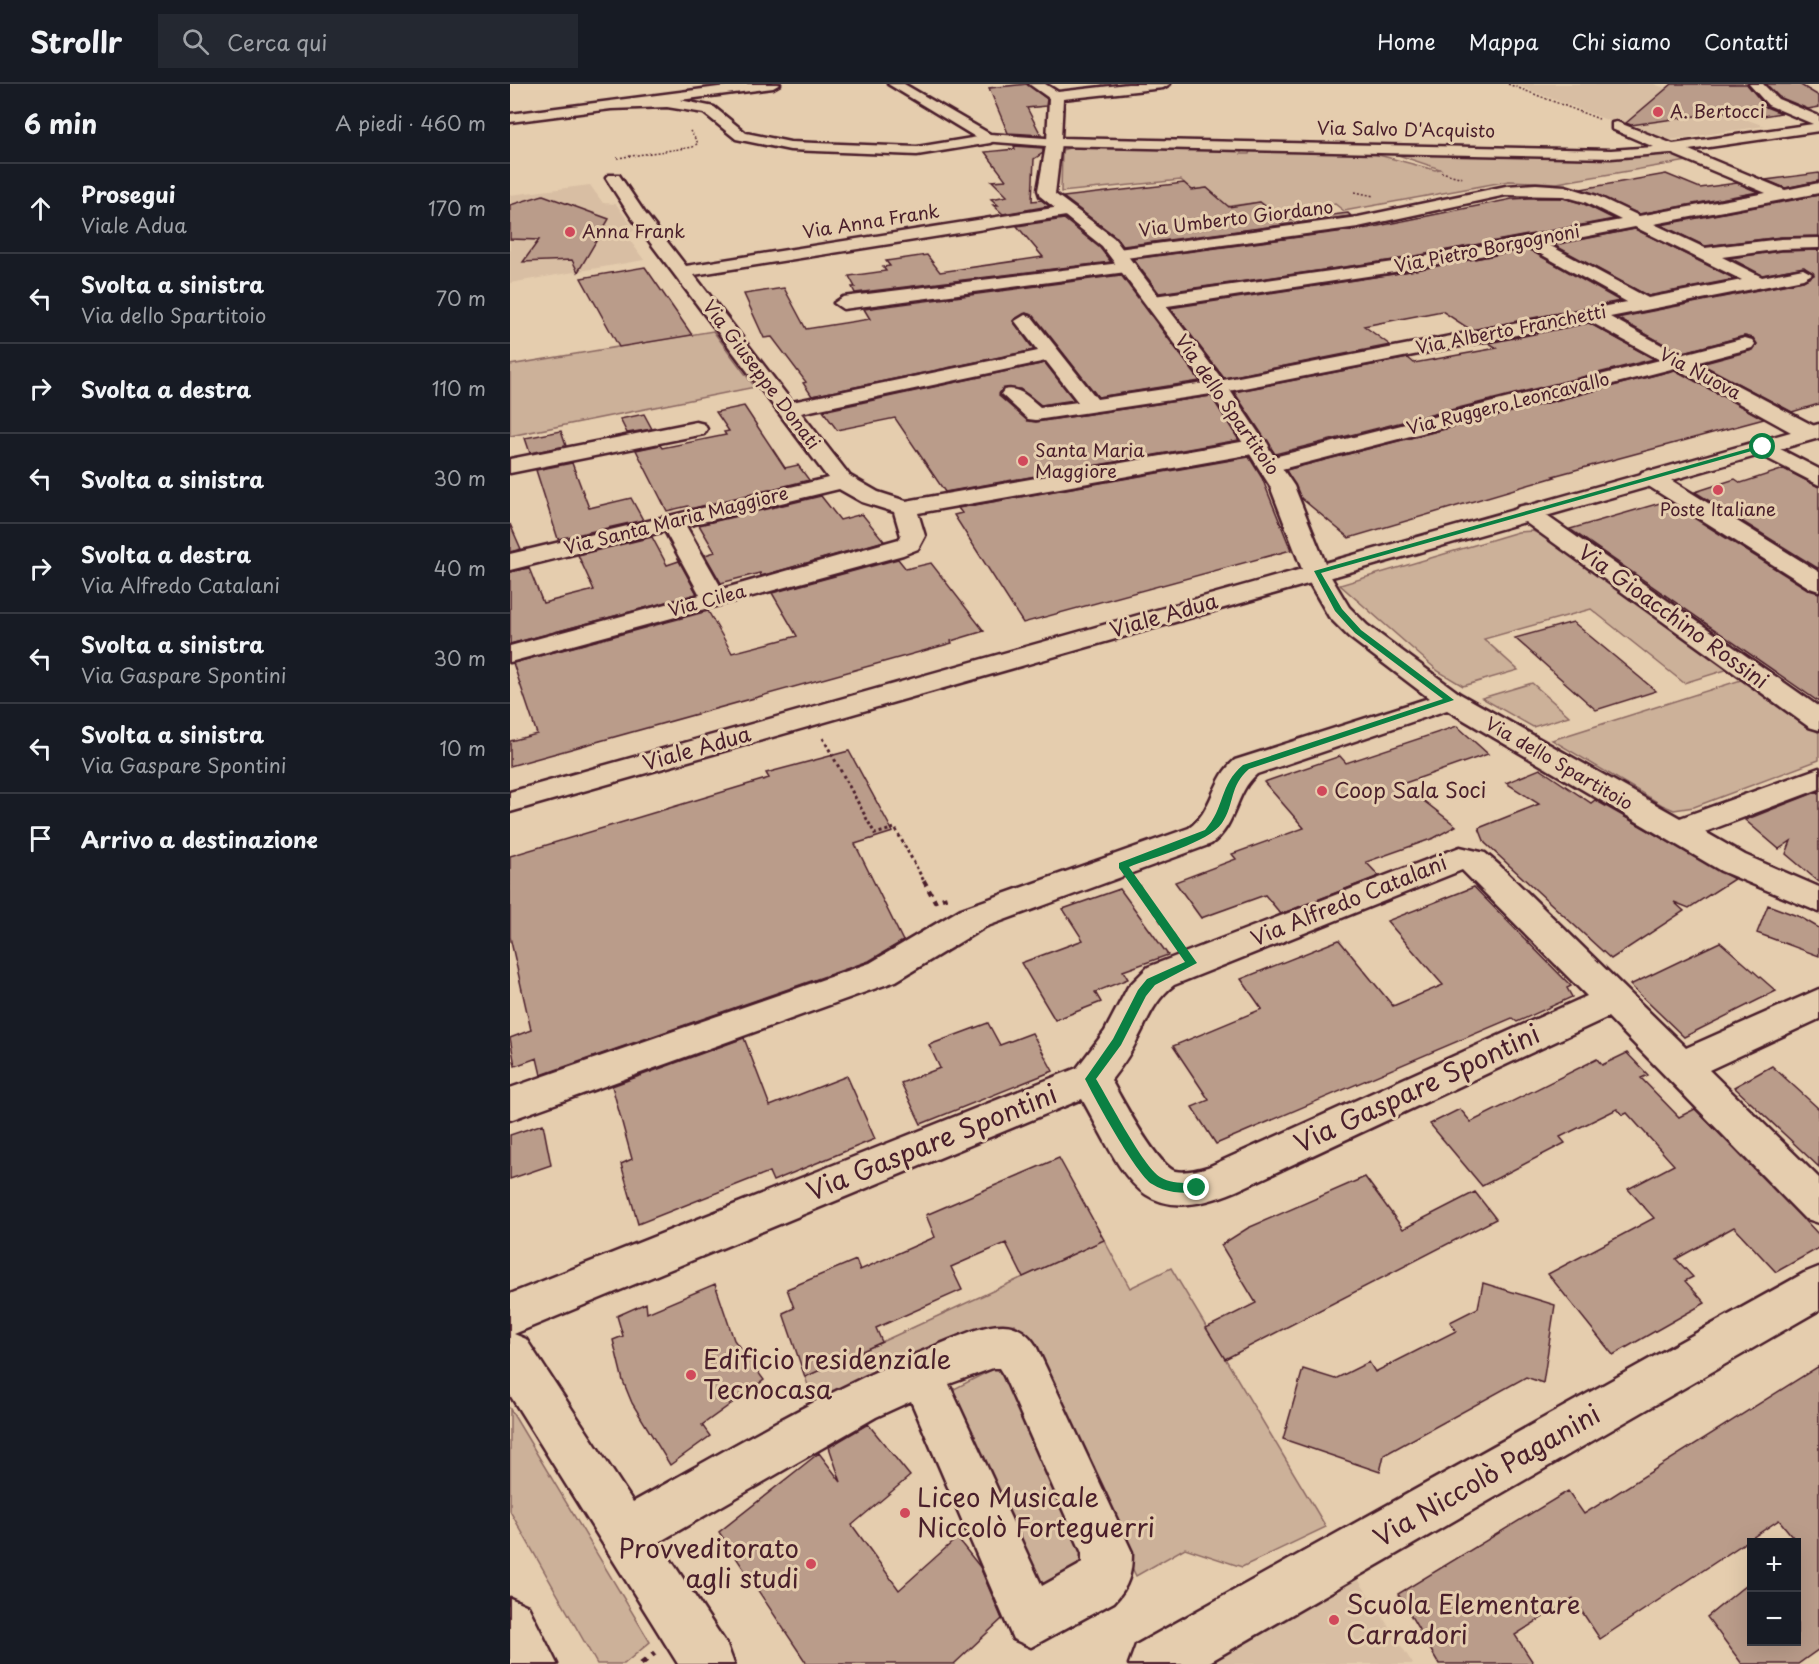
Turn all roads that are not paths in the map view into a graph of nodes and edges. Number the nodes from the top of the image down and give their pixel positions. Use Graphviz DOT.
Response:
graph roads {
  1 [pos="668,84"];
  2 [pos="744,84"];
  3 [pos="773,84"];
  4 [pos="780,84"];
  5 [pos="895,84"];
  6 [pos="1036,84"];
  7 [pos="1163,84"];
  8 [pos="1756,84"];
  9 [pos="1056,96"];
  10 [pos="605,104"];
  11 [pos="709,110"];
  12 [pos="510,116"];
  13 [pos="1819,121"];
  14 [pos="961,123"];
  15 [pos="1617,126"];
  16 [pos="1819,127"];
  17 [pos="951,138"];
  18 [pos="987,138"];
  19 [pos="1054,142"];
  20 [pos="1672,148"];
  21 [pos="893,151"];
  22 [pos="614,177"];
  23 [pos="1819,188"];
  24 [pos="1782,194"];
  25 [pos="1810,206"];
  26 [pos="1066,212"];
  27 [pos="1635,220"];
  28 [pos="1123,230"];
  29 [pos="1100,233"];
  30 [pos="1530,241"];
  31 [pos="1819,243"];
  32 [pos="1702,254"];
  33 [pos="1123,260"];
  34 [pos="682,272"];
  35 [pos="1803,274"];
  36 [pos="1759,282"];
  37 [pos="1154,302"];
  38 [pos="843,303"];
  39 [pos="1644,304"];
  40 [pos="1590,314"];
  41 [pos="1024,321"];
  42 [pos="1745,344"];
  43 [pos="1051,354"];
  44 [pos="1676,361"];
  45 [pos="1218,387"];
  46 [pos="1011,393"];
  47 [pos="1092,406"];
  48 [pos="788,409"];
  49 [pos="696,429"];
  50 [pos="1815,432"];
  51 [pos="1763,447"];
  52 [pos="1264,456"];
  53 [pos="510,466"];
  54 [pos="1650,477"];
  55 [pos="1819,478"];
  56 [pos="842,481"];
  57 [pos="905,508"];
  58 [pos="1526,512"];
  59 [pos="672,522"];
  60 [pos="510,562"];
  61 [pos="1316,572"];
  62 [pos="1819,583"];
  63 [pos="715,599"];
  64 [pos="510,654"];
  65 [pos="1450,700"];
  66 [pos="1819,722"];
  67 [pos="1819,778"];
  68 [pos="510,802"];
  69 [pos="1677,831"];
  70 [pos="1816,898"];
  71 [pos="1614,999"];
  72 [pos="1819,1003"];
  73 [pos="1680,1067"];
  74 [pos="1090,1079"];
  75 [pos="510,1104"];
  76 [pos="1819,1205"];
  77 [pos="1819,1287"];
  78 [pos="510,1315"];
  79 [pos="510,1354"];
  80 [pos="922,1375"];
  81 [pos="624,1534"];
  82 [pos="510,1624"];
  83 [pos="531,1664"];
  84 [pos="708,1664"];
  85 [pos="1155,1664"];
  1 -- 10 [label="main road"];
  2 -- 10 [label="main road"];
  3 -- 10 [label="main road"];
  4 -- 11 [label="main road"];
  5 -- 14 [label="main road"];
  6 -- 9 [label="main road"];
  7 -- 9 [label="main road"];
  8 -- 13 [label="main road"];
  9 -- 19 [label="main road, Via dello Spartitoio"];
  10 -- 11 [label="main road"];
  10 -- 12 [label="main road"];
  11 -- 21 [label="main road"];
  14 -- 17 [label="main road"];
  14 -- 18 [label="main road"];
  15 -- 20 [label="main road"];
  16 -- 20 [label="main road, Via Salvo D'Acquisto"];
  17 -- 18 [label="main road"];
  17 -- 21 [label="main road"];
  18 -- 19 [label="main road, Via Salvo D'Acquisto"];
  18 -- 21 [label="main road"];
  19 -- 20 [label="main road, Via Salvo D'Acquisto"];
  19 -- 26 [label="main road, Via dello Spartitoio"];
  20 -- 24 [label="main road"];
  22 -- 34 [label="main road, Via Giuseppe Donati"];
  23 -- 24 [label="main road, Via Pietro Borgognoni"];
  24 -- 25 [label="main road"];
  24 -- 27 [label="main road, Via Pietro Borgognoni"];
  26 -- 29 [label="main road, Via dello Spartitoio"];
  26 -- 34 [label="main road, Via Anna Frank"];
  27 -- 30 [label="main road, Via Pietro Borgognoni"];
  27 -- 32 [label="main road, Via Umberto Giordano"];
  27 -- 33 [label="main road, Via Umberto Giordano"];
  28 -- 29 [label="main road, Via Umberto Giordano"];
  29 -- 33 [label="main road, Via dello Spartitoio"];
  30 -- 37 [label="main road, Via Pietro Borgognoni"];
  30 -- 39 [label="main road"];
  31 -- 32 [label="main road"];
  32 -- 36 [label="main road, Via Umberto Giordano"];
  33 -- 37 [label="main road, Via dello Spartitoio"];
  33 -- 38 [label="main road, Via Umberto Giordano"];
  34 -- 48 [label="main road, Via Giuseppe Donati"];
  35 -- 36 [label="main road, Via Alberto Franchetti"];
  36 -- 39 [label="main road, Via Alberto Franchetti"];
  37 -- 45 [label="main road, Via dello Spartitoio"];
  39 -- 40 [label="main road, Via Alberto Franchetti"];
  40 -- 44 [label="main road, Via Nuova"];
  40 -- 45 [label="main road, Via Alberto Franchetti"];
  41 -- 43 [label="main road"];
  42 -- 44 [label="main road, Via Ruggero Leoncavallo"];
  43 -- 47 [label="main road"];
  43 -- 48 [label="main road"];
  44 -- 50 [label="main road, Via Nuova"];
  44 -- 52 [label="main road, Via Ruggero Leoncavallo"];
  45 -- 47 [label="main road, Via Alberto Franchetti"];
  45 -- 52 [label="main road, Via dello Spartitoio"];
  46 -- 47 [label="main road, Via Alberto Franchetti"];
  48 -- 56 [label="main road, Via Giuseppe Donati"];
  49 -- 53 [label="main road"];
  50 -- 51 [label="main road, Viale Adua"];
  51 -- 54 [label="main road, Viale Adua"];
  51 -- 55 [label="main road"];
  52 -- 57 [label="main road"];
  52 -- 61 [label="main road, Via dello Spartitoio"];
  54 -- 58 [label="main road, Viale Adua"];
  54 -- 62 [label="main road"];
  56 -- 57 [label="main road, Via Giuseppe Donati"];
  56 -- 59 [label="main road, Via Santa Maria Maggiore"];
  57 -- 63 [label="main road, Via Cilea"];
  58 -- 61 [label="main road, Viale Adua"];
  58 -- 66 [label="main road, Via Gioacchino Rossini"];
  59 -- 60 [label="main road, Via Santa Maria Maggiore"];
  59 -- 63 [label="main road"];
  61 -- 65 [label="main road, Via dello Spartitoio"];
  61 -- 68 [label="main road, Viale Adua"];
  63 -- 64 [label="main road, Via Cilea"];
  65 -- 69 [label="main road, Via dello Spartitoio"];
  65 -- 75 [label="main road"];
  67 -- 69 [label="main road"];
  69 -- 70 [label="main road, Via dello Spartitoio"];
  71 -- 73 [label="main road"];
  71 -- 74 [label="main road, Via Gaspare Spontini"];
  71 -- 74 [label="main road, Via Alfredo Catalani"];
  72 -- 73 [label="main road"];
  73 -- 76 [label="main road"];
  74 -- 78 [label="main road, Via Gaspare Spontini"];
  77 -- 85 [label="main road, Via Niccolò Paganini"];
  79 -- 81 [label="main road"];
  80 -- 80 [label="main road"];
  80 -- 81 [label="main road"];
  81 -- 84 [label="main road"];
  82 -- 83 [label="main road"];
}
